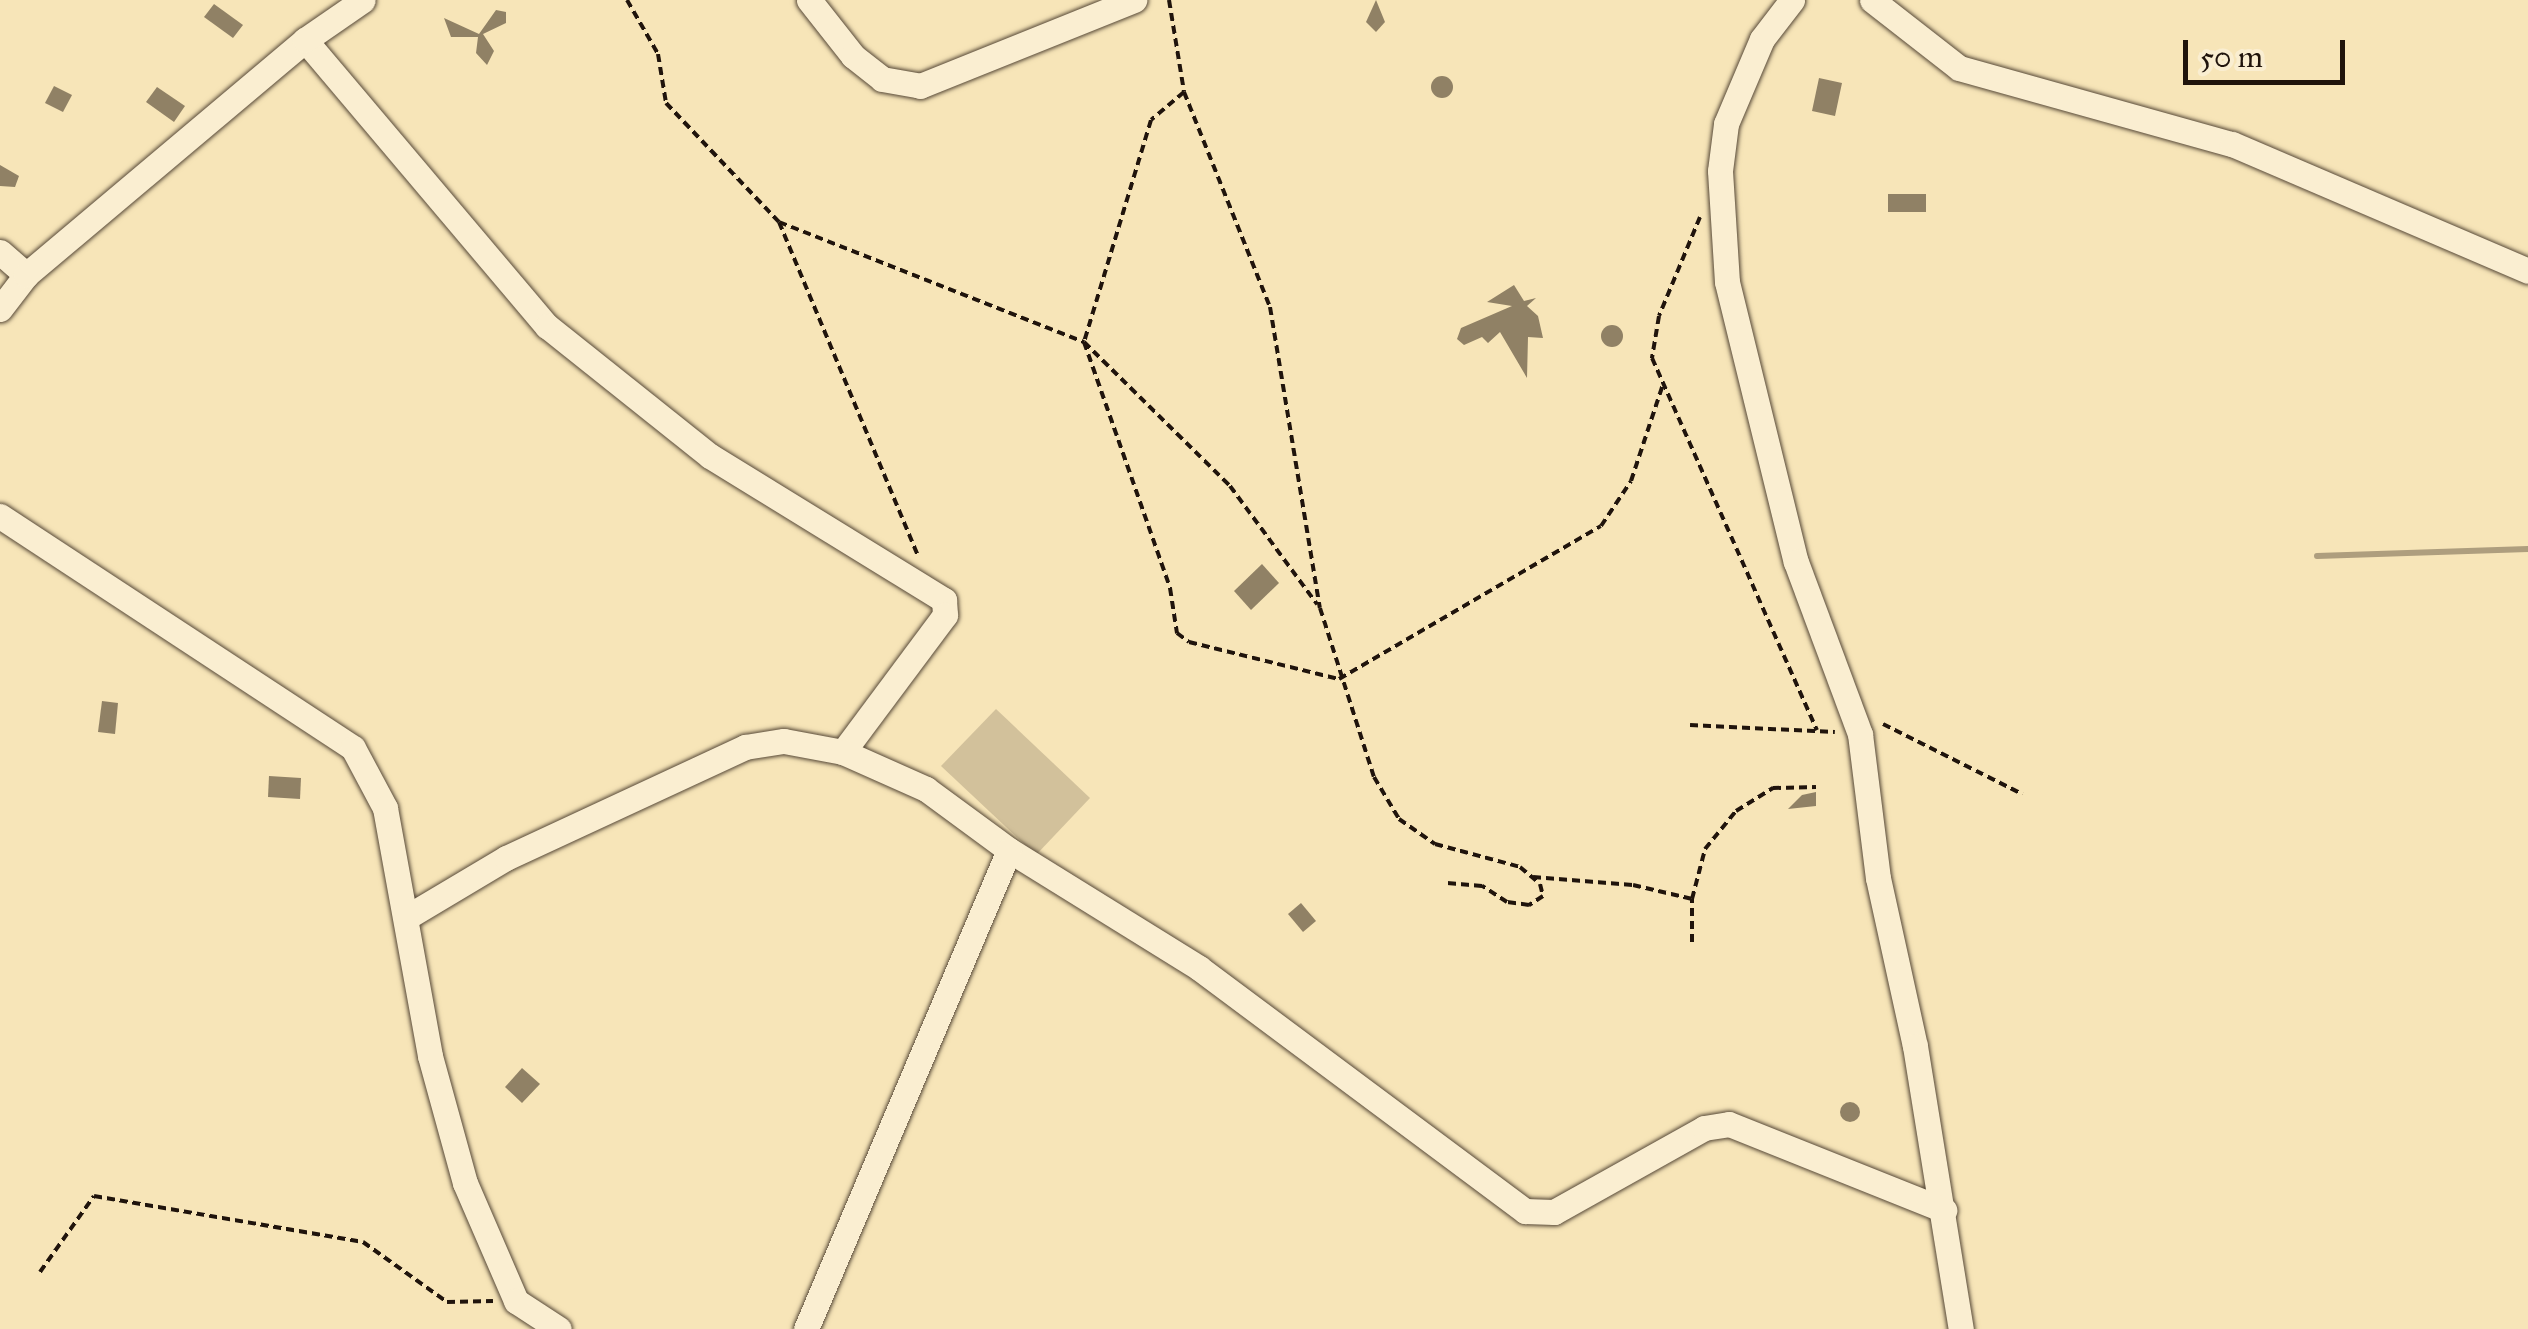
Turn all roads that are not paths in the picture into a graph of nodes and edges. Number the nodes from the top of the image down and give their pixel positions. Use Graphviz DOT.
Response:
graph roads {
  1 [pos="810,0"];
  2 [pos="1134,0"];
  3 [pos="1792,0"];
  4 [pos="1872,0"];
  5 [pos="355,2"];
  6 [pos="305,40"];
  7 [pos="0,252"];
  8 [pos="2528,272"];
  9 [pos="26,274"];
  10 [pos="0,309"];
  11 [pos="0,516"];
  12 [pos="843,752"];
  13 [pos="1009,850"];
  14 [pos="407,917"];
  15 [pos="1944,1210"];
  16 [pos="559,1329"];
  17 [pos="806,1329"];
  18 [pos="1961,1329"];
  1 -- 2 [label="street"];
  3 -- 15 [label="street"];
  4 -- 8 [label="street"];
  5 -- 6 [label="street"];
  6 -- 9 [label="street"];
  6 -- 12 [label="street"];
  7 -- 9 [label="street"];
  9 -- 10 [label="street"];
  11 -- 14 [label="street"];
  12 -- 13 [label="street"];
  12 -- 14 [label="street"];
  13 -- 15 [label="street"];
  13 -- 17 [label="street"];
  14 -- 16 [label="street"];
  15 -- 18 [label="street"];
}
